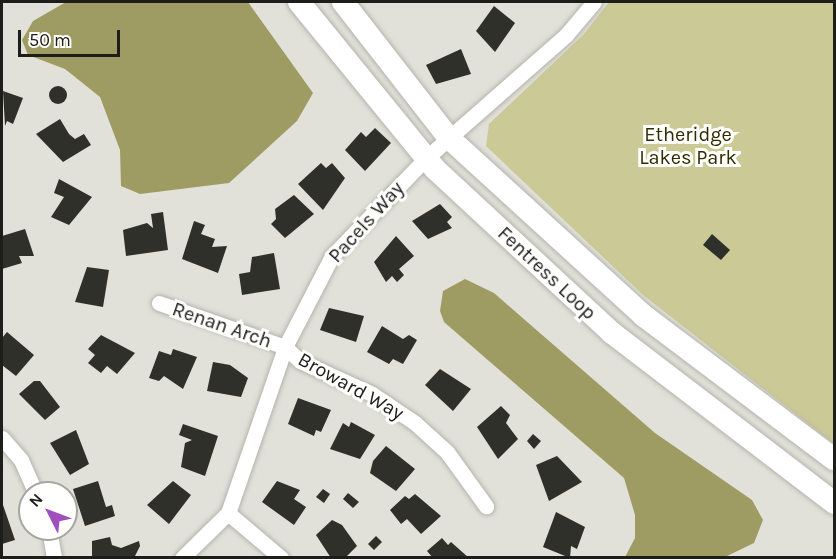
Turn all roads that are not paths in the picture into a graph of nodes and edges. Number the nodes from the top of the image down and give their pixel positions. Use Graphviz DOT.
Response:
graph roads {
  1 [pos="299,2"];
  2 [pos="343,2"];
  3 [pos="594,2"];
  4 [pos="449,138"];
  5 [pos="425,159"];
  6 [pos="159,303"];
  7 [pos="285,347"];
  8 [pos="2,438"];
  9 [pos="834,459"];
  10 [pos="31,481"];
  11 [pos="834,503"];
  12 [pos="486,506"];
  13 [pos="228,513"];
  14 [pos="51,541"];
  15 [pos="54,558"];
  16 [pos="182,558"];
  17 [pos="282,558"];
  1 -- 5 [label="street, Fentress Loop"];
  2 -- 4 [label="street, Fentress Loop"];
  3 -- 4 [label="street, Pacels Way"];
  4 -- 5 [label="street, Pacels Way"];
  4 -- 9 [label="street, Fentress Loop"];
  5 -- 7 [label="street, Pacels Way"];
  5 -- 11 [label="street, Fentress Loop"];
  6 -- 7 [label="street, Renan Arch"];
  7 -- 12 [label="street, Broward Way"];
  7 -- 13 [label="street, Pacels Way"];
  8 -- 10 [label="street"];
  13 -- 16 [label="street, Pacels Way"];
  13 -- 17 [label="street"];
  14 -- 15 [label="street"];
}
